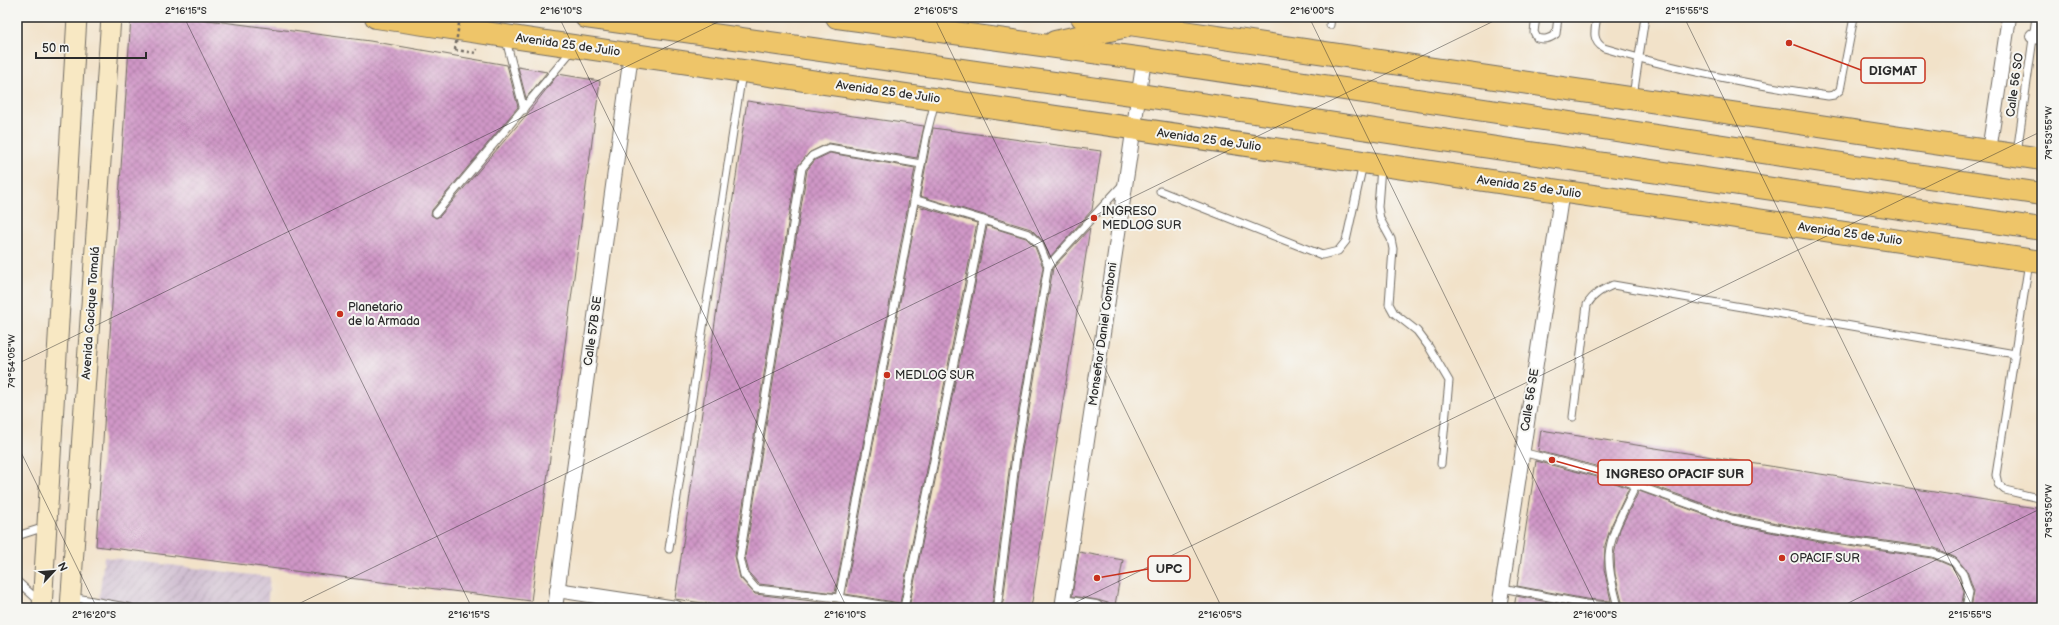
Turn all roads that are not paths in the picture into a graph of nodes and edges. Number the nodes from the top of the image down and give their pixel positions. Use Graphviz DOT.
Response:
graph roads {
  1 [pos="78,17"];
  2 [pos="111,17"];
  3 [pos="376,17"];
  4 [pos="586,17"];
  5 [pos="836,17"];
  6 [pos="1082,17"];
  7 [pos="1331,17"];
  8 [pos="1536,17"];
  9 [pos="1558,17"];
  10 [pos="1597,17"];
  11 [pos="1645,17"];
  12 [pos="1854,17"];
  13 [pos="2009,17"];
  14 [pos="2036,17"];
  15 [pos="1136,25"];
  16 [pos="1330,25"];
  17 [pos="506,36"];
  18 [pos="2038,37"];
  19 [pos="1041,45"];
  20 [pos="576,47"];
  21 [pos="631,55"];
  22 [pos="1639,59"];
  23 [pos="1144,60"];
  24 [pos="742,71"];
  25 [pos="1139,95"];
  26 [pos="935,99"];
  27 [pos="1633,99"];
  28 [pos="524,110"];
  29 [pos="1134,129"];
  30 [pos="1989,151"];
  31 [pos="2017,156"];
  32 [pos="2042,159"];
  33 [pos="921,164"];
  34 [pos="1373,164"];
  35 [pos="1126,181"];
  36 [pos="1160,191"];
  37 [pos="1562,191"];
  38 [pos="2042,194"];
  39 [pos="914,200"];
  40 [pos="436,213"];
  41 [pos="983,220"];
  42 [pos="2042,229"];
  43 [pos="2036,261"];
  44 [pos="1048,266"];
  45 [pos="2015,354"];
  46 [pos="1573,417"];
  47 [pos="1522,452"];
  48 [pos="1441,464"];
  49 [pos="1636,485"];
  50 [pos="2042,499"];
  51 [pos="47,526"];
  52 [pos="17,536"];
  53 [pos="669,549"];
  54 [pos="17,581"];
  55 [pos="1502,588"];
  56 [pos="557,590"];
  57 [pos="839,598"];
  58 [pos="71,602"];
  59 [pos="635,605"];
  60 [pos="1063,605"];
  61 [pos="42,606"];
  62 [pos="1618,607"];
  63 [pos="131,608"];
  64 [pos="555,608"];
  65 [pos="676,608"];
  66 [pos="899,608"];
  67 [pos="904,608"];
  68 [pos="995,608"];
  69 [pos="1096,608"];
  70 [pos="1498,608"];
  71 [pos="1631,608"];
  72 [pos="1966,608"];
  1 -- 51 [label="main road"];
  2 -- 58 [label="main road, Avenida Cacique Tomalá"];
  3 -- 17 [label="main road, Avenida 25 de Julio"];
  4 -- 25 [label="main road"];
  5 -- 19 [label="main road"];
  6 -- 15 [label="main road"];
  7 -- 16 [label="lane"];
  8 -- 9 [label="lane"];
  10 -- 22 [label="lane"];
  11 -- 22 [label="lane"];
  12 -- 22 [label="lane"];
  13 -- 30 [label="street"];
  14 -- 18 [label="lane, Calle 56 SO"];
  15 -- 19 [label="main road"];
  15 -- 27 [label="main road"];
  17 -- 20 [label="main road, Avenida 25 de Julio"];
  17 -- 28 [label="lane"];
  18 -- 31 [label="lane, Calle 56 SO"];
  19 -- 23 [label="main road"];
  20 -- 21 [label="main road, Avenida 25 de Julio"];
  20 -- 28 [label="lane"];
  21 -- 24 [label="main road, Avenida 25 de Julio"];
  21 -- 56 [label="street, Calle 57B SE"];
  22 -- 27 [label="lane"];
  23 -- 25 [label="street, Monseñor Daniel Comboni"];
  23 -- 38 [label="main road"];
  24 -- 26 [label="main road, Avenida 25 de Julio"];
  24 -- 53 [label="lane"];
  25 -- 29 [label="street, Monseñor Daniel Comboni"];
  25 -- 42 [label="main road"];
  26 -- 29 [label="main road, Avenida 25 de Julio"];
  26 -- 33 [label="lane"];
  27 -- 30 [label="main road"];
  28 -- 40 [label="lane"];
  29 -- 34 [label="main road, Avenida 25 de Julio"];
  29 -- 35 [label="street, Monseñor Daniel Comboni"];
  30 -- 31 [label="main road"];
  31 -- 32 [label="main road"];
  33 -- 39 [label="lane"];
  33 -- 57 [label="lane"];
  34 -- 36 [label="lane"];
  34 -- 37 [label="main road, Avenida 25 de Julio"];
  34 -- 48 [label="lane"];
  35 -- 44 [label="lane"];
  35 -- 60 [label="street, Monseñor Daniel Comboni"];
  37 -- 43 [label="main road, Avenida 25 de Julio"];
  37 -- 47 [label="street, Calle 56 SE"];
  39 -- 41 [label="lane"];
  39 -- 57 [label="lane"];
  41 -- 44 [label="lane"];
  41 -- 67 [label="lane"];
  43 -- 45 [label="lane"];
  44 -- 68 [label="lane"];
  45 -- 46 [label="lane"];
  45 -- 50 [label="lane"];
  47 -- 49 [label="lane"];
  47 -- 55 [label="street, Calle 56 SE"];
  49 -- 62 [label="lane"];
  49 -- 72 [label="lane"];
  51 -- 52 [label="lane"];
  51 -- 61 [label="main road"];
  54 -- 61 [label="lane"];
  55 -- 62 [label="lane"];
  55 -- 70 [label="street, Calle 56 SE"];
  56 -- 59 [label="street"];
  56 -- 64 [label="street, Calle 57B SE"];
  57 -- 66 [label="lane"];
  58 -- 63 [label="lane"];
  59 -- 65 [label="street"];
  60 -- 69 [label="street"];
  62 -- 71 [label="lane"];
}
